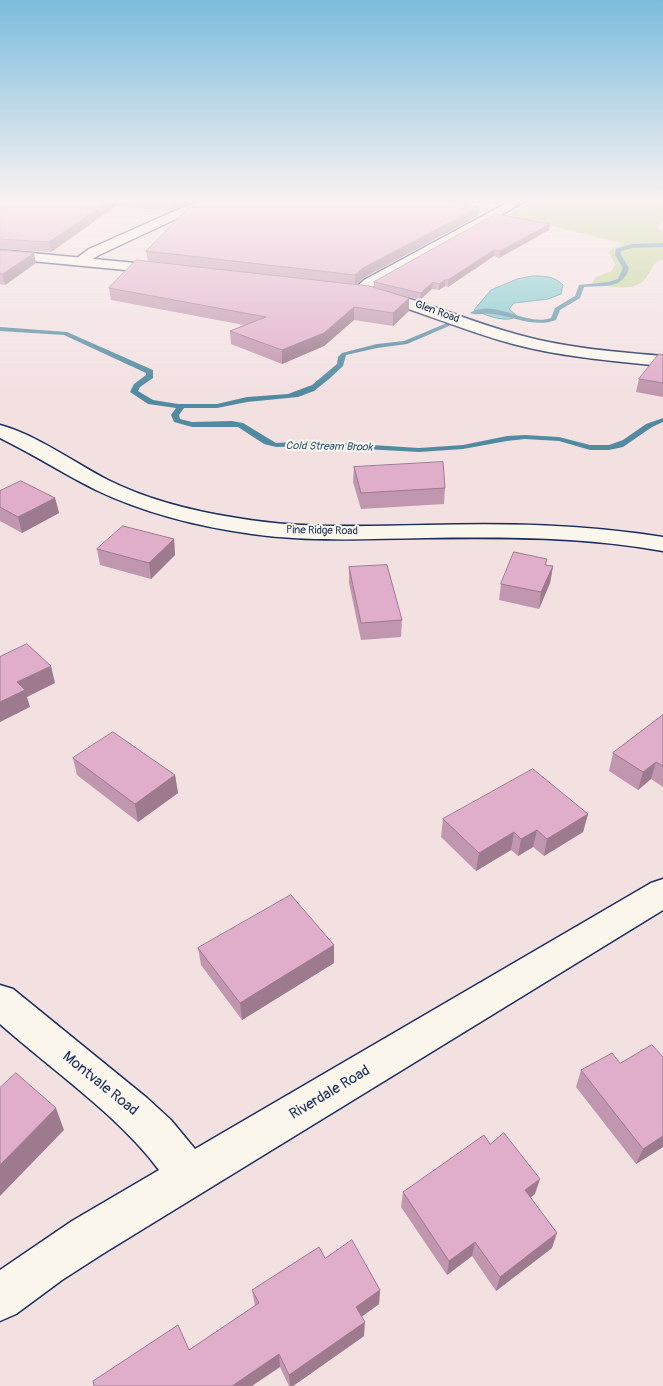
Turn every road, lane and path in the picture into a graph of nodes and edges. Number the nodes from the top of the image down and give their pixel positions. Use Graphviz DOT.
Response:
graph roads {
  1 [pos="104,263"];
  2 [pos="406,263"];
  3 [pos="177,271"];
  4 [pos="342,290"];
  5 [pos="358,292"];
  6 [pos="663,361"];
  7 [pos="0,431"];
  8 [pos="663,544"];
  9 [pos="663,893"];
  10 [pos="0,1001"];
  11 [pos="189,1177"];
  12 [pos="0,1298"];
  1 -- 3 [label="street"];
  2 -- 5 [label="street"];
  4 -- 5 [label="street, Glen Road"];
  5 -- 6 [label="street, Glen Road"];
  7 -- 8 [label="street, Pine Ridge Road"];
  9 -- 11 [label="street, Riverdale Road"];
  10 -- 11 [label="street, Montvale Road"];
  11 -- 12 [label="street, Riverdale Road"];
}
